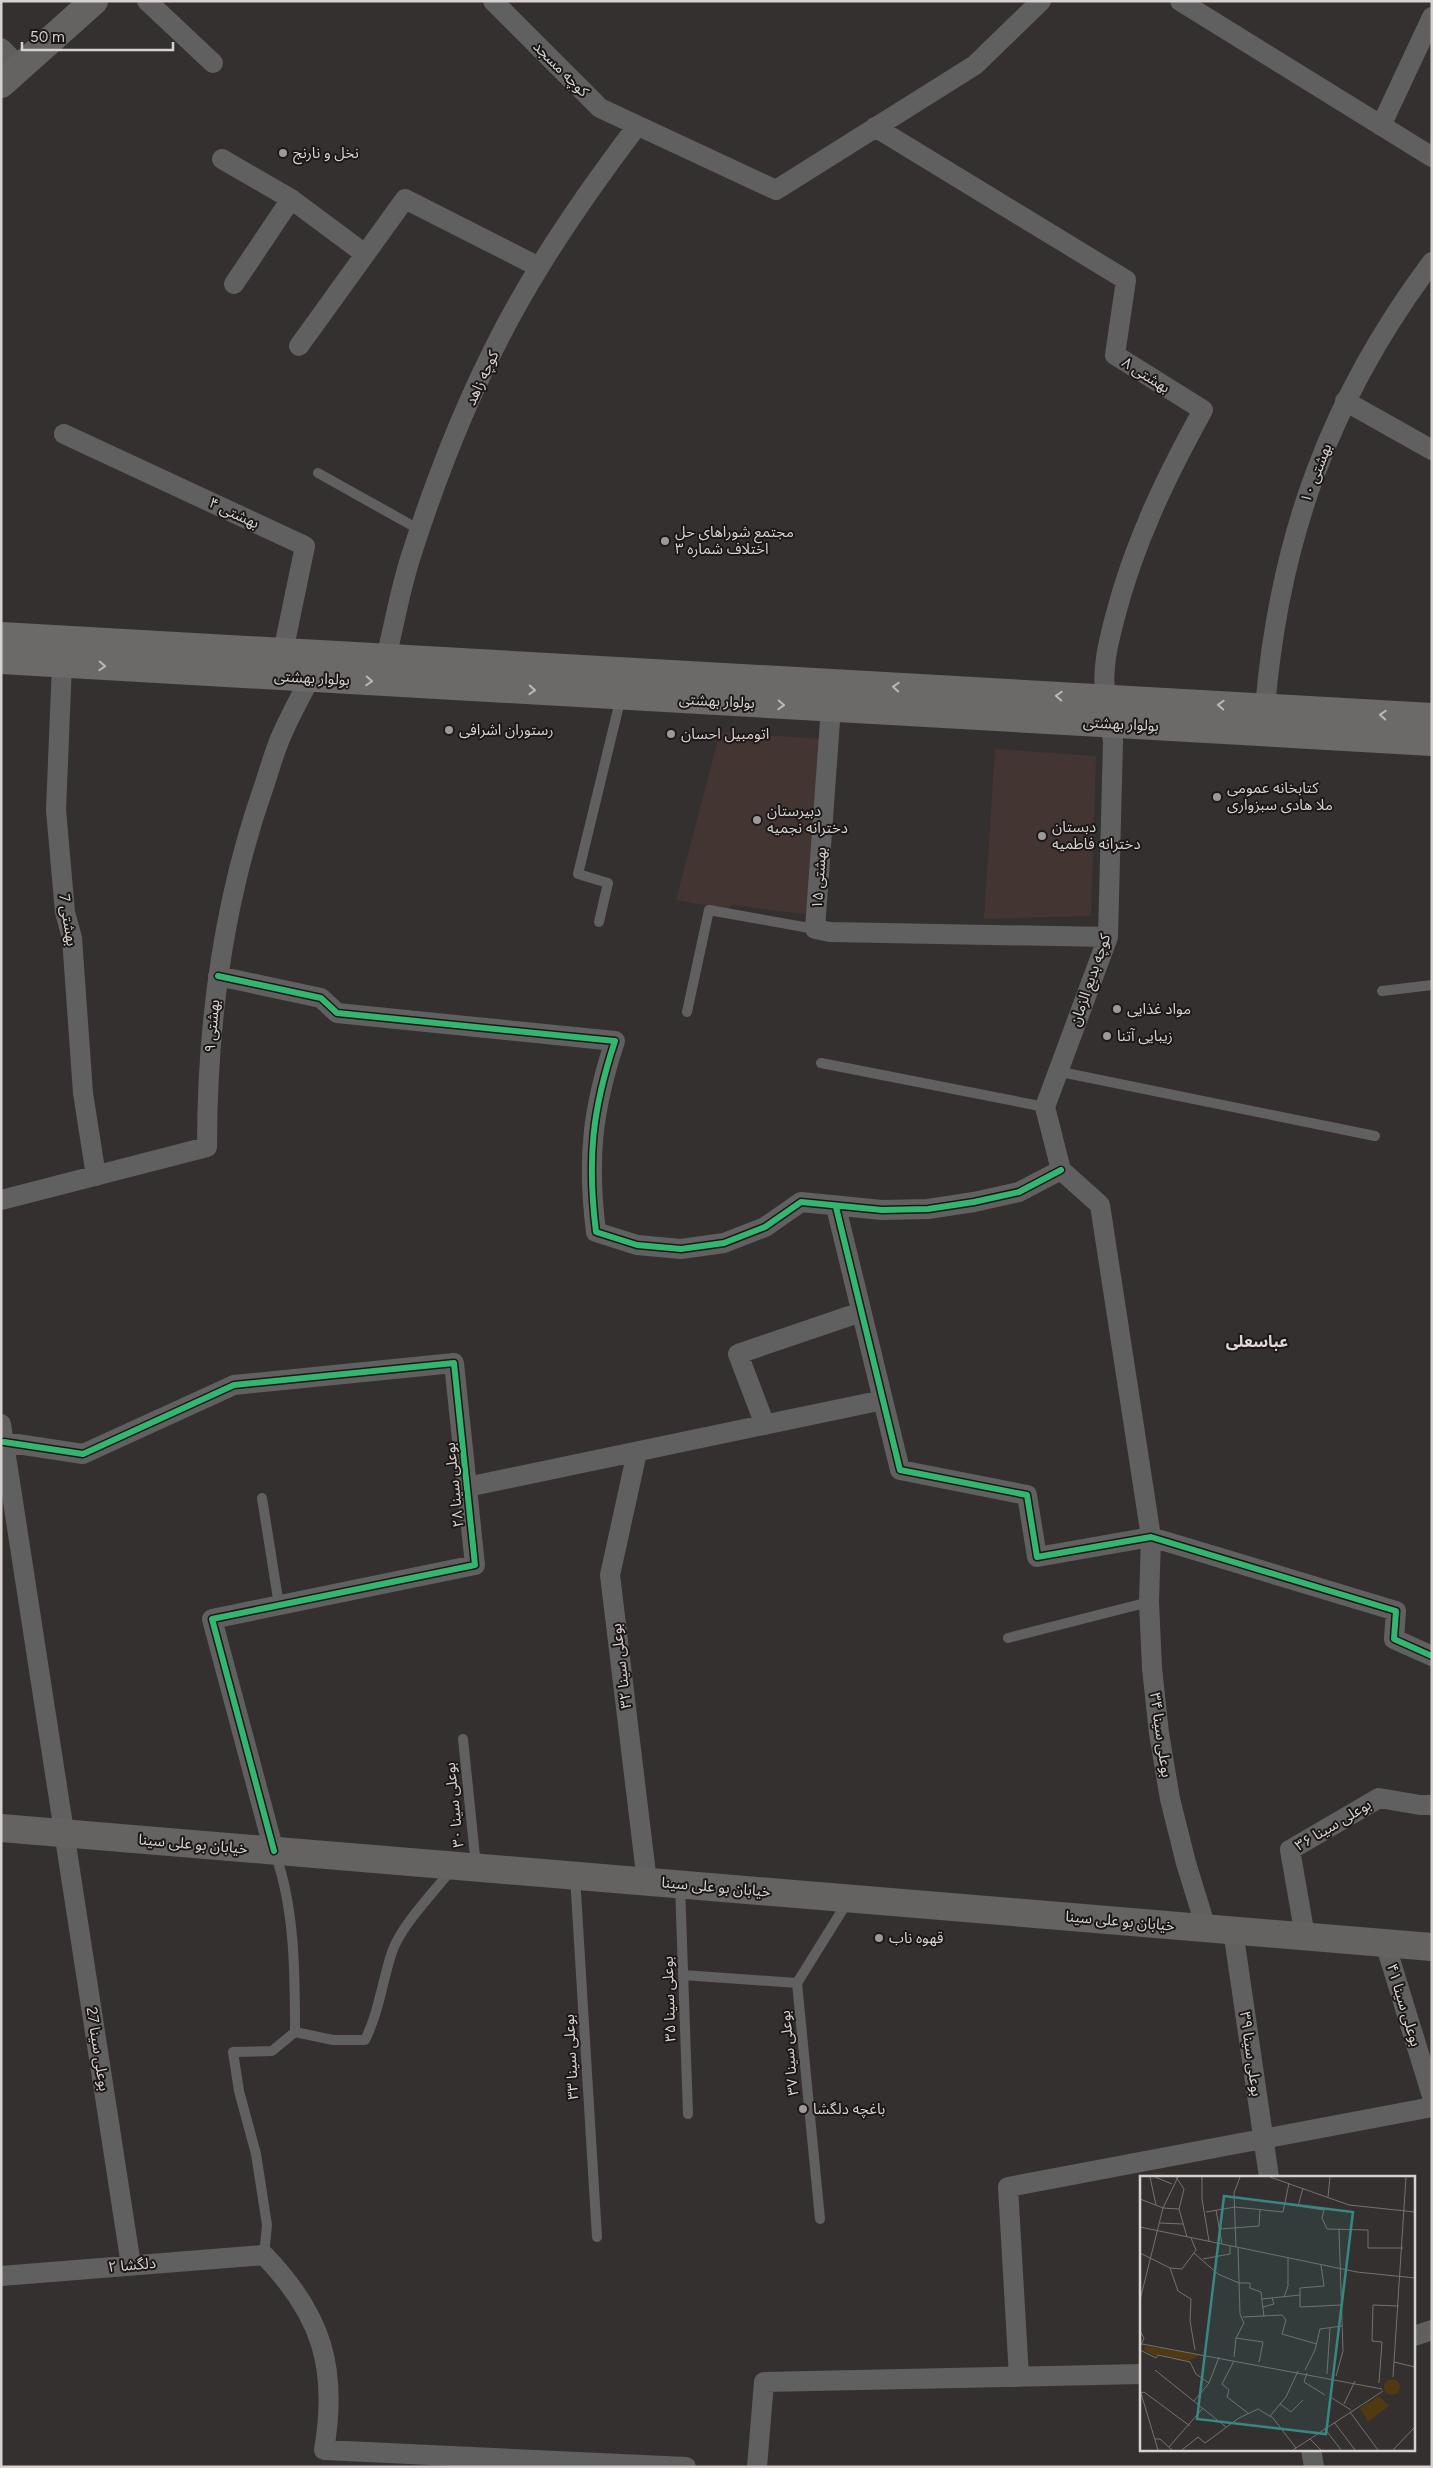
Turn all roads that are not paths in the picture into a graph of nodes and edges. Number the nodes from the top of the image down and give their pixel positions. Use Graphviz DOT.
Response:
graph roads {
  1 [pos="94,1"];
  2 [pos="147,1"];
  3 [pos="493,1"];
  4 [pos="1041,1"];
  5 [pos="1180,1"];
  6 [pos="1432,16"];
  7 [pos="1,48"];
  8 [pos="212,63"];
  9 [pos="10,75"];
  10 [pos="637,126"];
  11 [pos="1380,126"];
  12 [pos="875,127"];
  13 [pos="1432,158"];
  14 [pos="222,159"];
  15 [pos="291,199"];
  16 [pos="365,254"];
  17 [pos="1432,262"];
  18 [pos="539,267"];
  19 [pos="234,284"];
  20 [pos="299,346"];
  21 [pos="1345,401"];
  22 [pos="64,434"];
  23 [pos="1432,450"];
  24 [pos="318,473"];
  25 [pos="420,530"];
  26 [pos="1,636"];
  27 [pos="283,652"];
  28 [pos="386,658"];
  29 [pos="1,660"];
  30 [pos="62,664"];
  31 [pos="310,678"];
  32 [pos="621,696"];
  33 [pos="831,707"];
  34 [pos="1265,708"];
  35 [pos="1108,711"];
  36 [pos="1432,717"];
  37 [pos="1432,742"];
  38 [pos="600,922"];
  39 [pos="815,929"];
  40 [pos="1108,937"];
  41 [pos="218,976"];
  42 [pos="1432,985"];
  43 [pos="1382,991"];
  44 [pos="687,1012"];
  45 [pos="821,1063"];
  46 [pos="1056,1071"];
  47 [pos="1045,1107"];
  48 [pos="1375,1136"];
  49 [pos="1061,1170"];
  50 [pos="96,1176"];
  51 [pos="1,1200"];
  52 [pos="836,1207"];
  53 [pos="861,1312"];
  54 [pos="883,1400"];
  55 [pos="765,1425"];
  56 [pos="3,1433"];
  57 [pos="637,1452"];
  58 [pos="467,1487"];
  59 [pos="262,1498"];
  60 [pos="1151,1537"];
  61 [pos="1149,1602"];
  62 [pos="279,1605"];
  63 [pos="1008,1638"];
  64 [pos="1432,1656"];
  65 [pos="463,1739"];
  66 [pos="1432,1805"];
  67 [pos="1,1828"];
  68 [pos="64,1833"];
  69 [pos="274,1850"];
  70 [pos="465,1866"];
  71 [pos="575,1876"];
  72 [pos="647,1882"];
  73 [pos="680,1884"];
  74 [pos="850,1899"];
  75 [pos="1206,1928"];
  76 [pos="1233,1930"];
  77 [pos="1305,1936"];
  78 [pos="1385,1943"];
  79 [pos="1432,1947"];
  80 [pos="683,1975"];
  81 [pos="797,1983"];
  82 [pos="295,2032"];
  83 [pos="1432,2096"];
  84 [pos="1432,2107"];
  85 [pos="688,2114"];
  86 [pos="1263,2139"];
  87 [pos="1269,2176"];
  88 [pos="820,2220"];
  89 [pos="597,2237"];
  90 [pos="264,2255"];
  91 [pos="131,2266"];
  92 [pos="1,2276"];
  93 [pos="1432,2330"];
  94 [pos="1416,2335"];
  95 [pos="1140,2374"];
  96 [pos="1019,2376"];
  97 [pos="1311,2450"];
  98 [pos="613,2465"];
  99 [pos="686,2467"];
  100 [pos="757,2467"];
  101 [pos="1314,2467"];
  1 -- 9 [label="main road"];
  2 -- 8 [label="street"];
  3 -- 10 [label="street, کوچه مسجد"];
  4 -- 12 [label="street"];
  5 -- 11 [label="street"];
  6 -- 11 [label="street"];
  7 -- 9 [label="street"];
  10 -- 12 [label="street, کوچه مسجد"];
  10 -- 18 [label="street, کوچه زاهد"];
  11 -- 13 [label="street"];
  12 -- 35 [label="street, بهشتی ۸"];
  14 -- 15 [label="street"];
  15 -- 16 [label="street"];
  15 -- 19 [label="street"];
  16 -- 18 [label="street"];
  16 -- 20 [label="street"];
  17 -- 21 [label="street, بهشتی ۱۰"];
  18 -- 25 [label="street, کوچه زاهد"];
  21 -- 23 [label="street"];
  21 -- 34 [label="street, بهشتی ۱۰"];
  22 -- 27 [label="street, بهشتی ۴"];
  24 -- 25 [label="lane"];
  25 -- 28 [label="street, کوچه زاهد"];
  26 -- 27 [label="main road, بولوار بهشتی"];
  27 -- 28 [label="main road, بولوار بهشتی"];
  35 -- 28 [label="main road, بولوار بهشتی, one-way"];
  29 -- 30 [label="main road, بولوار بهشتی"];
  30 -- 31 [label="main road, بولوار بهشتی, one-way"];
  30 -- 50 [label="street, بهشتی 7"];
  31 -- 32 [label="main road, بولوار بهشتی, one-way"];
  31 -- 41 [label="street, بهشتی ۹"];
  32 -- 33 [label="main road, بولوار بهشتی, one-way"];
  32 -- 38 [label="lane"];
  33 -- 35 [label="main road, بولوار بهشتی"];
  33 -- 39 [label="street, بهشتی ۱۵"];
  34 -- 35 [label="main road, بولوار بهشتی, one-way"];
  36 -- 34 [label="main road, بولوار بهشتی, one-way"];
  35 -- 37 [label="main road, بولوار بهشتی"];
  35 -- 40 [label="street, کوچه بدیع الزمان"];
  39 -- 40 [label="street"];
  39 -- 44 [label="lane"];
  40 -- 46 [label="street, کوچه بدیع الزمان"];
  41 -- 50 [label="street, بهشتی ۹"];
  41 -- 52 [label="street"];
  42 -- 43 [label="lane"];
  45 -- 47 [label="lane"];
  46 -- 47 [label="street, کوچه بدیع الزمان"];
  46 -- 48 [label="lane"];
  47 -- 49 [label="street"];
  49 -- 52 [label="street"];
  49 -- 60 [label="street, بوعلی سینا ۳۴"];
  50 -- 51 [label="street, بهشتی ۹"];
  52 -- 53 [label="street"];
  53 -- 54 [label="street"];
  53 -- 55 [label="street"];
  54 -- 55 [label="street"];
  54 -- 60 [label="street"];
  55 -- 57 [label="street"];
  56 -- 58 [label="street, بوعلی سینا ۲۸"];
  56 -- 68 [label="street, بوعلی سینا 27"];
  57 -- 58 [label="street"];
  57 -- 72 [label="street, بوعلی سینا ۳۲"];
  58 -- 62 [label="street, بوعلی سینا ۲۸"];
  59 -- 62 [label="lane"];
  60 -- 61 [label="street, بوعلی سینا ۳۴"];
  60 -- 64 [label="street"];
  61 -- 63 [label="lane"];
  61 -- 75 [label="street, بوعلی سینا ۳۴"];
  62 -- 69 [label="street, بوعلی سینا ۲۸"];
  65 -- 70 [label="lane, بوعلی سینا ۳۰"];
  66 -- 77 [label="street, بوعلی سینا ۳۶"];
  67 -- 68 [label="main road, خیابان بو علی سینا"];
  68 -- 69 [label="main road, خیابان بو علی سینا"];
  68 -- 91 [label="street, بوعلی سینا 27"];
  69 -- 70 [label="main road, خیابان بو علی سینا"];
  69 -- 82 [label="lane"];
  70 -- 71 [label="main road, خیابان بو علی سینا"];
  70 -- 82 [label="lane"];
  71 -- 72 [label="main road, خیابان بو علی سینا"];
  71 -- 89 [label="lane, بوعلی سینا ۳۳"];
  72 -- 73 [label="main road, خیابان بو علی سینا"];
  73 -- 74 [label="main road, خیابان بو علی سینا"];
  73 -- 80 [label="lane, بوعلی سینا ۳۵"];
  74 -- 75 [label="main road, خیابان بو علی سینا"];
  74 -- 81 [label="lane"];
  75 -- 76 [label="main road, خیابان بو علی سینا"];
  76 -- 77 [label="main road, خیابان بو علی سینا"];
  76 -- 86 [label="street, بوعلی سینا ۳۹"];
  77 -- 78 [label="main road, خیابان بو علی سینا"];
  78 -- 79 [label="main road, خیابان بو علی سینا"];
  78 -- 83 [label="street, بوعلی سینا ۴۱"];
  80 -- 81 [label="lane"];
  80 -- 85 [label="lane, بوعلی سینا ۳۵"];
  81 -- 88 [label="lane, بوعلی سینا ۳۷"];
  82 -- 90 [label="lane"];
  84 -- 86 [label="street"];
  86 -- 87 [label="street, بوعلی سینا ۳۹"];
  86 -- 96 [label="street"];
  90 -- 91 [label="street, دلگشا ۲"];
  90 -- 98 [label="street"];
  91 -- 92 [label="street, دلگشا ۲"];
  93 -- 94 [label="street"];
  95 -- 96 [label="street"];
  96 -- 100 [label="street"];
  97 -- 101 [label="street"];
  98 -- 99 [label="street"];
}
